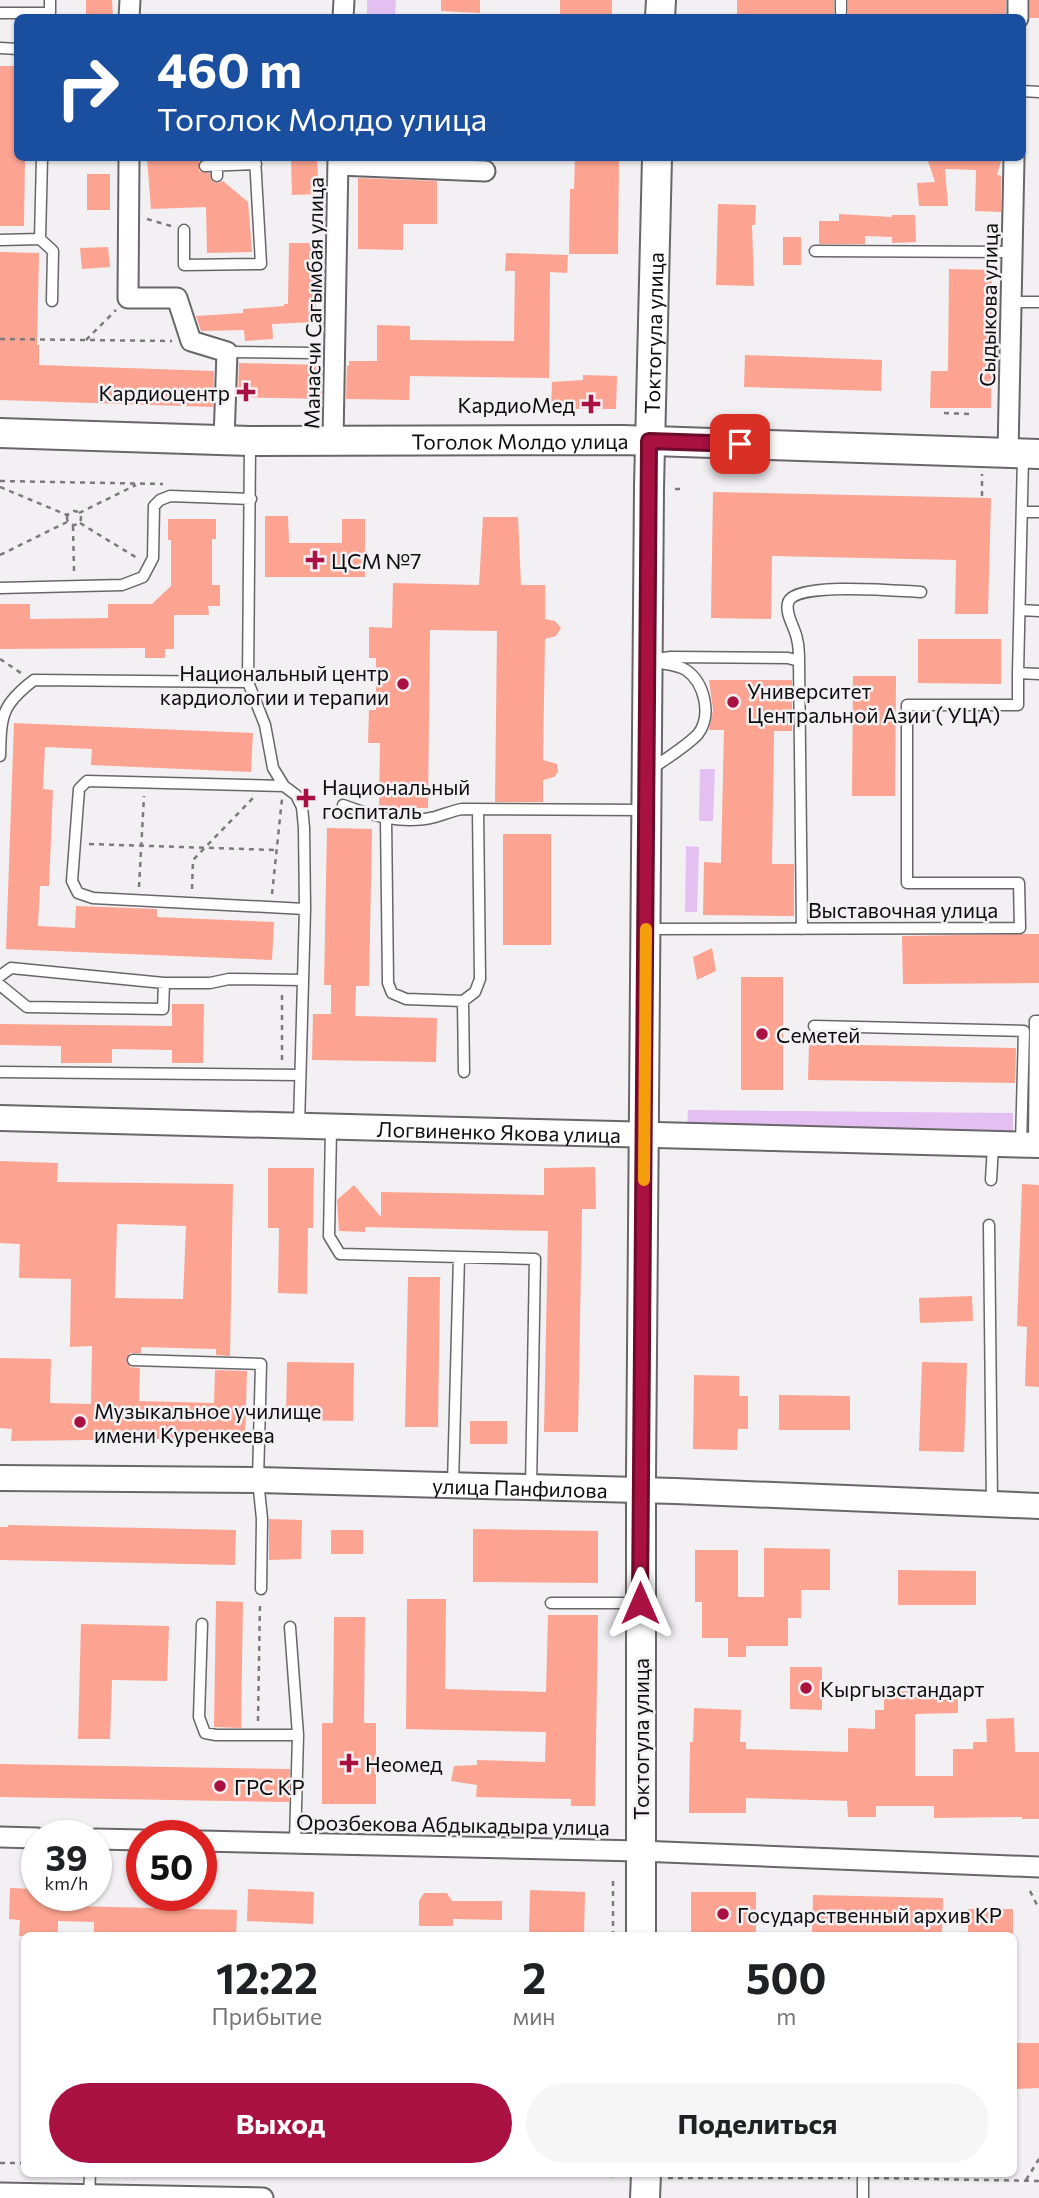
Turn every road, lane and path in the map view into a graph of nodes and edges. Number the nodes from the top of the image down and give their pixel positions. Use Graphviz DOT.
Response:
graph roads {
  1 [pos="50,0"];
  2 [pos="841,0"];
  3 [pos="841,12"];
  4 [pos="0,13"];
  5 [pos="42,161"];
  6 [pos="129,161"];
  7 [pos="256,161"];
  8 [pos="338,161"];
  9 [pos="657,161"];
  10 [pos="1014,161"];
  11 [pos="205,166"];
  12 [pos="485,171"];
  13 [pos="140,216"];
  14 [pos="184,230"];
  15 [pos="40,239"];
  16 [pos="0,240"];
  17 [pos="816,251"];
  18 [pos="1012,252"];
  19 [pos="128,298"];
  20 [pos="52,301"];
  21 [pos="1011,302"];
  22 [pos="1039,302"];
  23 [pos="0,339"];
  24 [pos="86,340"];
  25 [pos="191,341"];
  26 [pos="227,352"];
  27 [pos="313,353"];
  28 [pos="944,413"];
  29 [pos="969,414"];
  30 [pos="0,433"];
  31 [pos="237,440"];
  32 [pos="333,441"];
  33 [pos="649,441"];
  34 [pos="1023,454"];
  35 [pos="0,481"];
  36 [pos="139,484"];
  37 [pos="167,484"];
  38 [pos="0,487"];
  39 [pos="675,489"];
  40 [pos="685,489"];
  41 [pos="251,499"];
  42 [pos="1022,512"];
  43 [pos="1039,512"];
  44 [pos="79,513"];
  45 [pos="67,515"];
  46 [pos="67,522"];
  47 [pos="80,523"];
  48 [pos="74,526"];
  49 [pos="0,555"];
  50 [pos="149,565"];
  51 [pos="74,586"];
  52 [pos="0,588"];
  53 [pos="921,592"];
  54 [pos="1020,610"];
  55 [pos="1039,611"];
  56 [pos="0,659"];
  57 [pos="648,660"];
  58 [pos="799,661"];
  59 [pos="1018,673"];
  60 [pos="1039,674"];
  61 [pos="248,682"];
  62 [pos="21,690"];
  63 [pos="0,756"];
  64 [pos="647,773"];
  65 [pos="145,782"];
  66 [pos="265,785"];
  67 [pos="284,786"];
  68 [pos="343,805"];
  69 [pos="478,809"];
  70 [pos="647,810"];
  71 [pos="386,819"];
  72 [pos="75,844"];
  73 [pos="142,846"];
  74 [pos="205,848"];
  75 [pos="275,850"];
  76 [pos="138,901"];
  77 [pos="192,903"];
  78 [pos="271,907"];
  79 [pos="305,909"];
  80 [pos="646,929"];
  81 [pos="802,929"];
  82 [pos="0,976"];
  83 [pos="282,980"];
  84 [pos="302,980"];
  85 [pos="164,983"];
  86 [pos="0,985"];
  87 [pos="463,1000"];
  88 [pos="1039,1021"];
  89 [pos="814,1026"];
  90 [pos="0,1072"];
  91 [pos="464,1072"];
  92 [pos="282,1075"];
  93 [pos="300,1075"];
  94 [pos="0,1118"];
  95 [pos="299,1127"];
  96 [pos="331,1128"];
  97 [pos="644,1135"];
  98 [pos="993,1144"];
  99 [pos="1031,1145"];
  100 [pos="991,1180"];
  101 [pos="989,1225"];
  102 [pos="459,1257"];
  103 [pos="133,1360"];
  104 [pos="0,1478"];
  105 [pos="258,1480"];
  106 [pos="453,1486"];
  107 [pos="531,1488"];
  108 [pos="641,1491"];
  109 [pos="992,1505"];
  110 [pos="1039,1506"];
  111 [pos="261,1589"];
  112 [pos="551,1602"];
  113 [pos="640,1603"];
  114 [pos="202,1624"];
  115 [pos="290,1627"];
  116 [pos="257,1735"];
  117 [pos="299,1735"];
  118 [pos="0,1837"];
  119 [pos="21,1838"];
  120 [pos="217,1841"];
  121 [pos="295,1843"];
  122 [pos="639,1851"];
  123 [pos="1039,1867"];
  124 [pos="613,1881"];
  125 [pos="1030,1891"];
  126 [pos="1039,1909"];
  127 [pos="613,1932"];
  128 [pos="640,1932"];
  129 [pos="1039,2159"];
  130 [pos="0,2163"];
  131 [pos="21,2163"];
  132 [pos="90,2177"];
  133 [pos="646,2177"];
  134 [pos="863,2177"];
  135 [pos="1025,2181"];
  136 [pos="0,2193"];
  137 [pos="89,2195"];
  138 [pos="263,2198"];
  139 [pos="645,2198"];
  140 [pos="863,2198"];
  1 -- 4 [label="lane"];
  2 -- 3 [label="lane"];
  5 -- 15 [label="lane"];
  6 -- 19 [label="street"];
  7 -- 11 [label="lane"];
  7 -- 14 [label="lane"];
  8 -- 12 [label="street, Манасчи Сагымбая улица"];
  8 -- 32 [label="street, Манасчи Сагымбая улица"];
  9 -- 33 [label="main road, Токтогула улица"];
  10 -- 18 [label="street, Сыдыкова улица"];
  13 -- 14 [label="path"];
  15 -- 16 [label="lane"];
  15 -- 20 [label="lane"];
  17 -- 18 [label="lane"];
  18 -- 21 [label="street, Сыдыкова улица"];
  19 -- 24 [label="path"];
  19 -- 25 [label="street"];
  21 -- 22 [label="lane"];
  21 -- 34 [label="street, Сыдыкова улица"];
  23 -- 24 [label="path"];
  24 -- 25 [label="path"];
  25 -- 26 [label="street"];
  26 -- 27 [label="lane"];
  26 -- 31 [label="street"];
  28 -- 29 [label="path"];
  30 -- 31 [label="main road, Тоголок Молдо улица"];
  31 -- 32 [label="main road, Тоголок Молдо улица"];
  31 -- 41 [label="lane"];
  32 -- 33 [label="main road, Тоголок Молдо улица"];
  33 -- 34 [label="main road, Тоголок Молдо улица"];
  33 -- 57 [label="main road, Токтогула улица"];
  34 -- 42 [label="lane"];
  35 -- 36 [label="path"];
  36 -- 37 [label="path"];
  36 -- 44 [label="path"];
  38 -- 45 [label="path"];
  39 -- 40 [label="path"];
  41 -- 50 [label="lane"];
  41 -- 61 [label="lane"];
  42 -- 43 [label="lane"];
  42 -- 54 [label="lane"];
  44 -- 45 [label="path"];
  44 -- 47 [label="path"];
  45 -- 46 [label="path"];
  46 -- 48 [label="path"];
  46 -- 49 [label="path"];
  47 -- 48 [label="path"];
  47 -- 50 [label="path"];
  48 -- 51 [label="path"];
  50 -- 51 [label="lane"];
  51 -- 52 [label="lane"];
  53 -- 58 [label="lane"];
  54 -- 55 [label="lane"];
  54 -- 59 [label="lane"];
  56 -- 62 [label="path"];
  57 -- 58 [label="lane"];
  57 -- 64 [label="main road, Токтогула улица"];
  57 -- 64 [label="lane"];
  58 -- 81 [label="lane"];
  59 -- 60 [label="lane"];
  59 -- 81 [label="lane, Выставочная улица"];
  61 -- 62 [label="lane"];
  61 -- 67 [label="lane"];
  62 -- 63 [label="lane"];
  64 -- 70 [label="main road, Токтогула улица"];
  65 -- 66 [label="lane"];
  65 -- 72 [label="lane"];
  65 -- 73 [label="path"];
  66 -- 67 [label="lane"];
  66 -- 74 [label="path"];
  67 -- 75 [label="path"];
  67 -- 79 [label="lane"];
  68 -- 71 [label="lane"];
  69 -- 70 [label="lane"];
  69 -- 71 [label="lane"];
  69 -- 87 [label="lane"];
  70 -- 80 [label="main road, Токтогула улица"];
  71 -- 87 [label="lane"];
  72 -- 73 [label="path"];
  72 -- 76 [label="lane"];
  73 -- 74 [label="path"];
  73 -- 76 [label="path"];
  74 -- 75 [label="path"];
  74 -- 77 [label="path"];
  75 -- 78 [label="path"];
  76 -- 77 [label="lane"];
  77 -- 78 [label="lane"];
  78 -- 79 [label="lane"];
  79 -- 84 [label="lane"];
  80 -- 81 [label="lane, Выставочная улица"];
  80 -- 97 [label="main road, Токтогула улица"];
  82 -- 85 [label="lane"];
  83 -- 84 [label="lane"];
  83 -- 85 [label="lane"];
  83 -- 92 [label="path"];
  84 -- 93 [label="lane"];
  85 -- 86 [label="lane"];
  87 -- 91 [label="lane"];
  88 -- 99 [label="lane"];
  89 -- 99 [label="lane"];
  90 -- 92 [label="lane"];
  92 -- 93 [label="lane"];
  93 -- 95 [label="lane"];
  94 -- 95 [label="street, Логвиненко Якова улица"];
  95 -- 96 [label="street, Логвиненко Якова улица"];
  96 -- 97 [label="street, Логвиненко Якова улица"];
  96 -- 102 [label="lane"];
  97 -- 98 [label="street, Логвиненко Якова улица"];
  97 -- 108 [label="main road, Токтогула улица"];
  98 -- 99 [label="street, Логвиненко Якова улица"];
  98 -- 100 [label="lane"];
  101 -- 109 [label="lane"];
  102 -- 106 [label="lane"];
  102 -- 107 [label="lane"];
  103 -- 105 [label="lane"];
  104 -- 105 [label="street, улица Панфилова"];
  105 -- 106 [label="street, улица Панфилова"];
  105 -- 111 [label="lane"];
  106 -- 107 [label="street, улица Панфилова"];
  107 -- 108 [label="street, улица Панфилова"];
  108 -- 109 [label="street, улица Панфилова"];
  108 -- 113 [label="main road, Токтогула улица"];
  109 -- 110 [label="street, улица Панфилова"];
  111 -- 116 [label="path"];
  112 -- 113 [label="lane"];
  113 -- 122 [label="main road, Токтогула улица"];
  114 -- 116 [label="lane"];
  115 -- 117 [label="lane"];
  116 -- 117 [label="lane"];
  117 -- 121 [label="lane"];
  118 -- 119 [label="street"];
  120 -- 121 [label="street, Орозбекова Абдыкадыра улица"];
  121 -- 122 [label="street, Орозбекова Абдыкадыра улица"];
  122 -- 123 [label="street, Орозбекова Абдыкадыра улица"];
  122 -- 128 [label="main road, Токтогула улица"];
  124 -- 127 [label="path"];
  125 -- 126 [label="path"];
  129 -- 135 [label="path"];
  130 -- 131 [label="path"];
  132 -- 137 [label="lane"];
  133 -- 139 [label="main road"];
  134 -- 140 [label="lane"];
  136 -- 137 [label="street"];
  137 -- 138 [label="street"];
}
